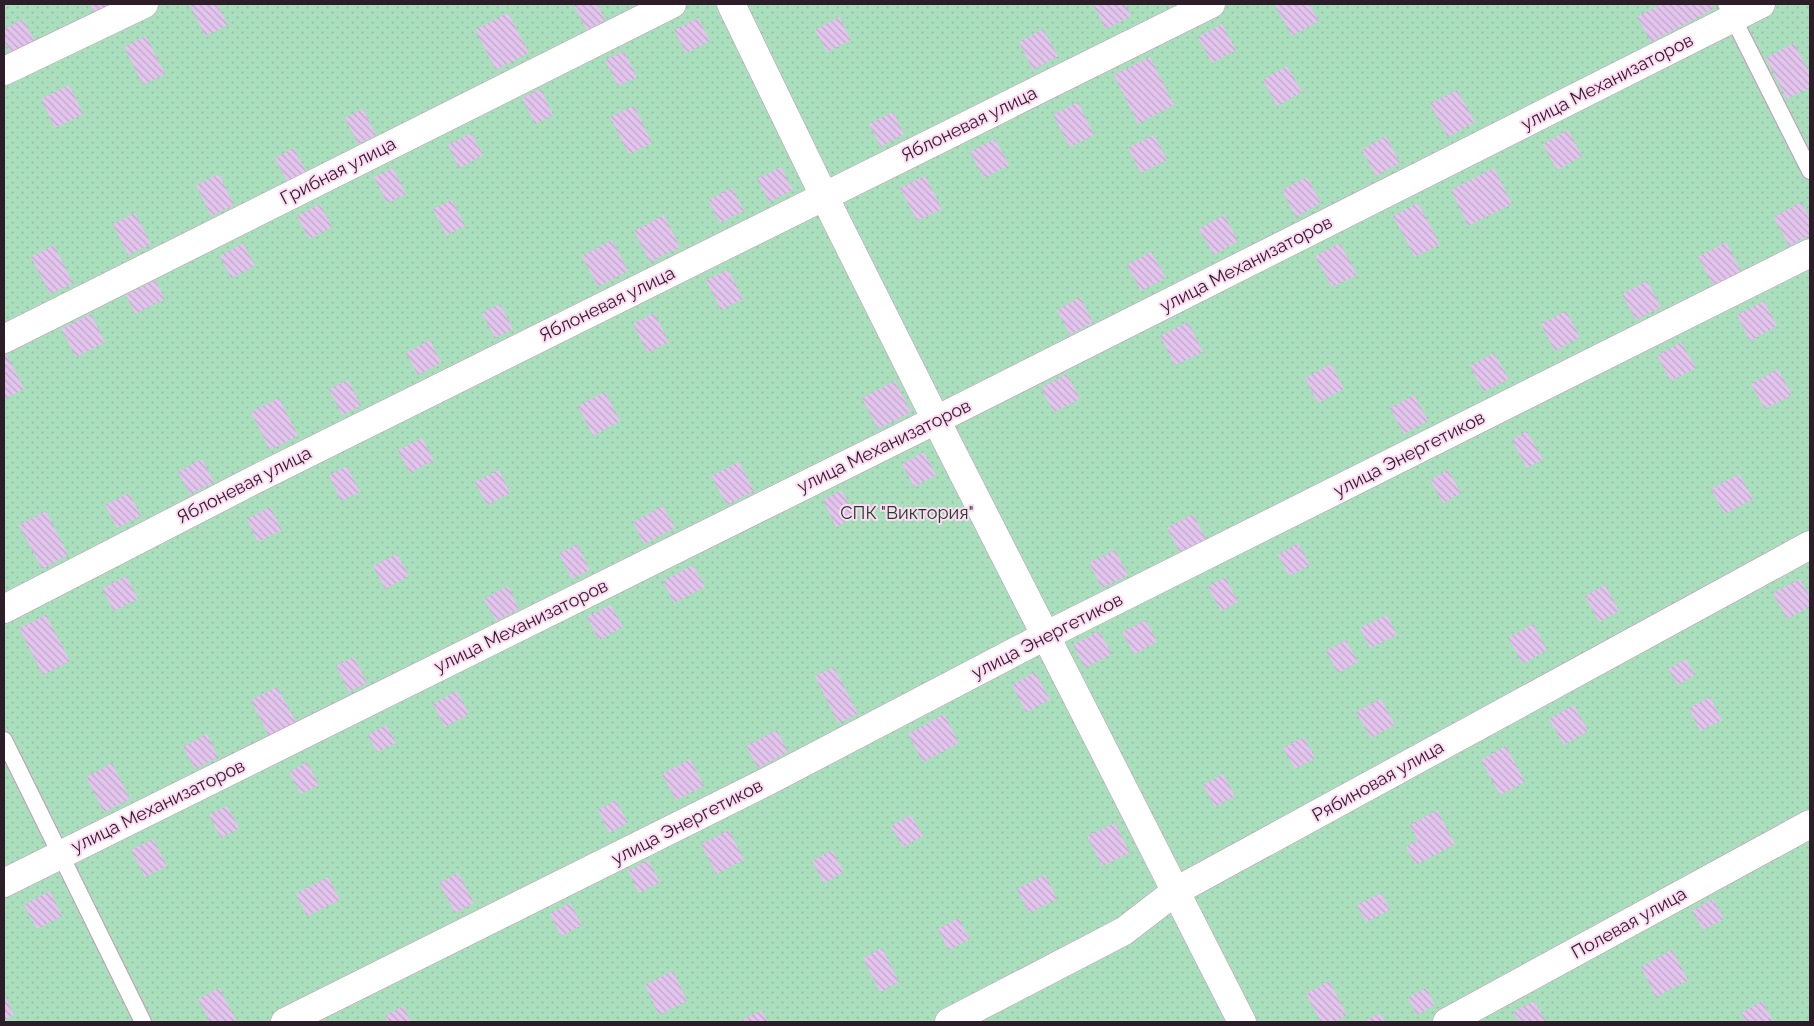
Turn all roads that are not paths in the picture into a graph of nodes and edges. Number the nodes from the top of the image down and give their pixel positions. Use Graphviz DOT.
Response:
graph roads {
  1 [pos="144,4"];
  2 [pos="672,4"];
  3 [pos="731,4"];
  4 [pos="1212,4"];
  5 [pos="1761,4"];
  6 [pos="1730,11"];
  7 [pos="4,71"];
  8 [pos="1810,171"];
  9 [pos="824,196"];
  10 [pos="1810,253"];
  11 [pos="4,339"];
  12 [pos="936,420"];
  13 [pos="1810,545"];
  14 [pos="4,609"];
  15 [pos="1045,636"];
  16 [pos="4,740"];
  17 [pos="1810,824"];
  18 [pos="61,854"];
  19 [pos="4,883"];
  20 [pos="1176,890"];
  21 [pos="144,1022"];
  22 [pos="285,1022"];
  23 [pos="949,1022"];
  24 [pos="1242,1022"];
  25 [pos="1447,1022"];
  1 -- 7 [label="street"];
  2 -- 11 [label="street, Грибная улица"];
  3 -- 9 [label="street"];
  4 -- 9 [label="street, Яблоневая улица"];
  5 -- 6 [label="street, улица Механизаторов"];
  6 -- 8 [label="lane"];
  6 -- 12 [label="street, улица Механизаторов"];
  9 -- 12 [label="street"];
  9 -- 14 [label="street, Яблоневая улица"];
  10 -- 15 [label="street, улица Энергетиков"];
  12 -- 15 [label="street"];
  12 -- 18 [label="street, улица Механизаторов"];
  13 -- 20 [label="street, Рябиновая улица"];
  15 -- 20 [label="street"];
  15 -- 22 [label="street, улица Энергетиков"];
  16 -- 18 [label="lane"];
  17 -- 25 [label="street, Полевая улица"];
  18 -- 19 [label="street, улица Механизаторов"];
  18 -- 21 [label="lane"];
  20 -- 23 [label="street, Рябиновая улица"];
  20 -- 24 [label="street"];
}
